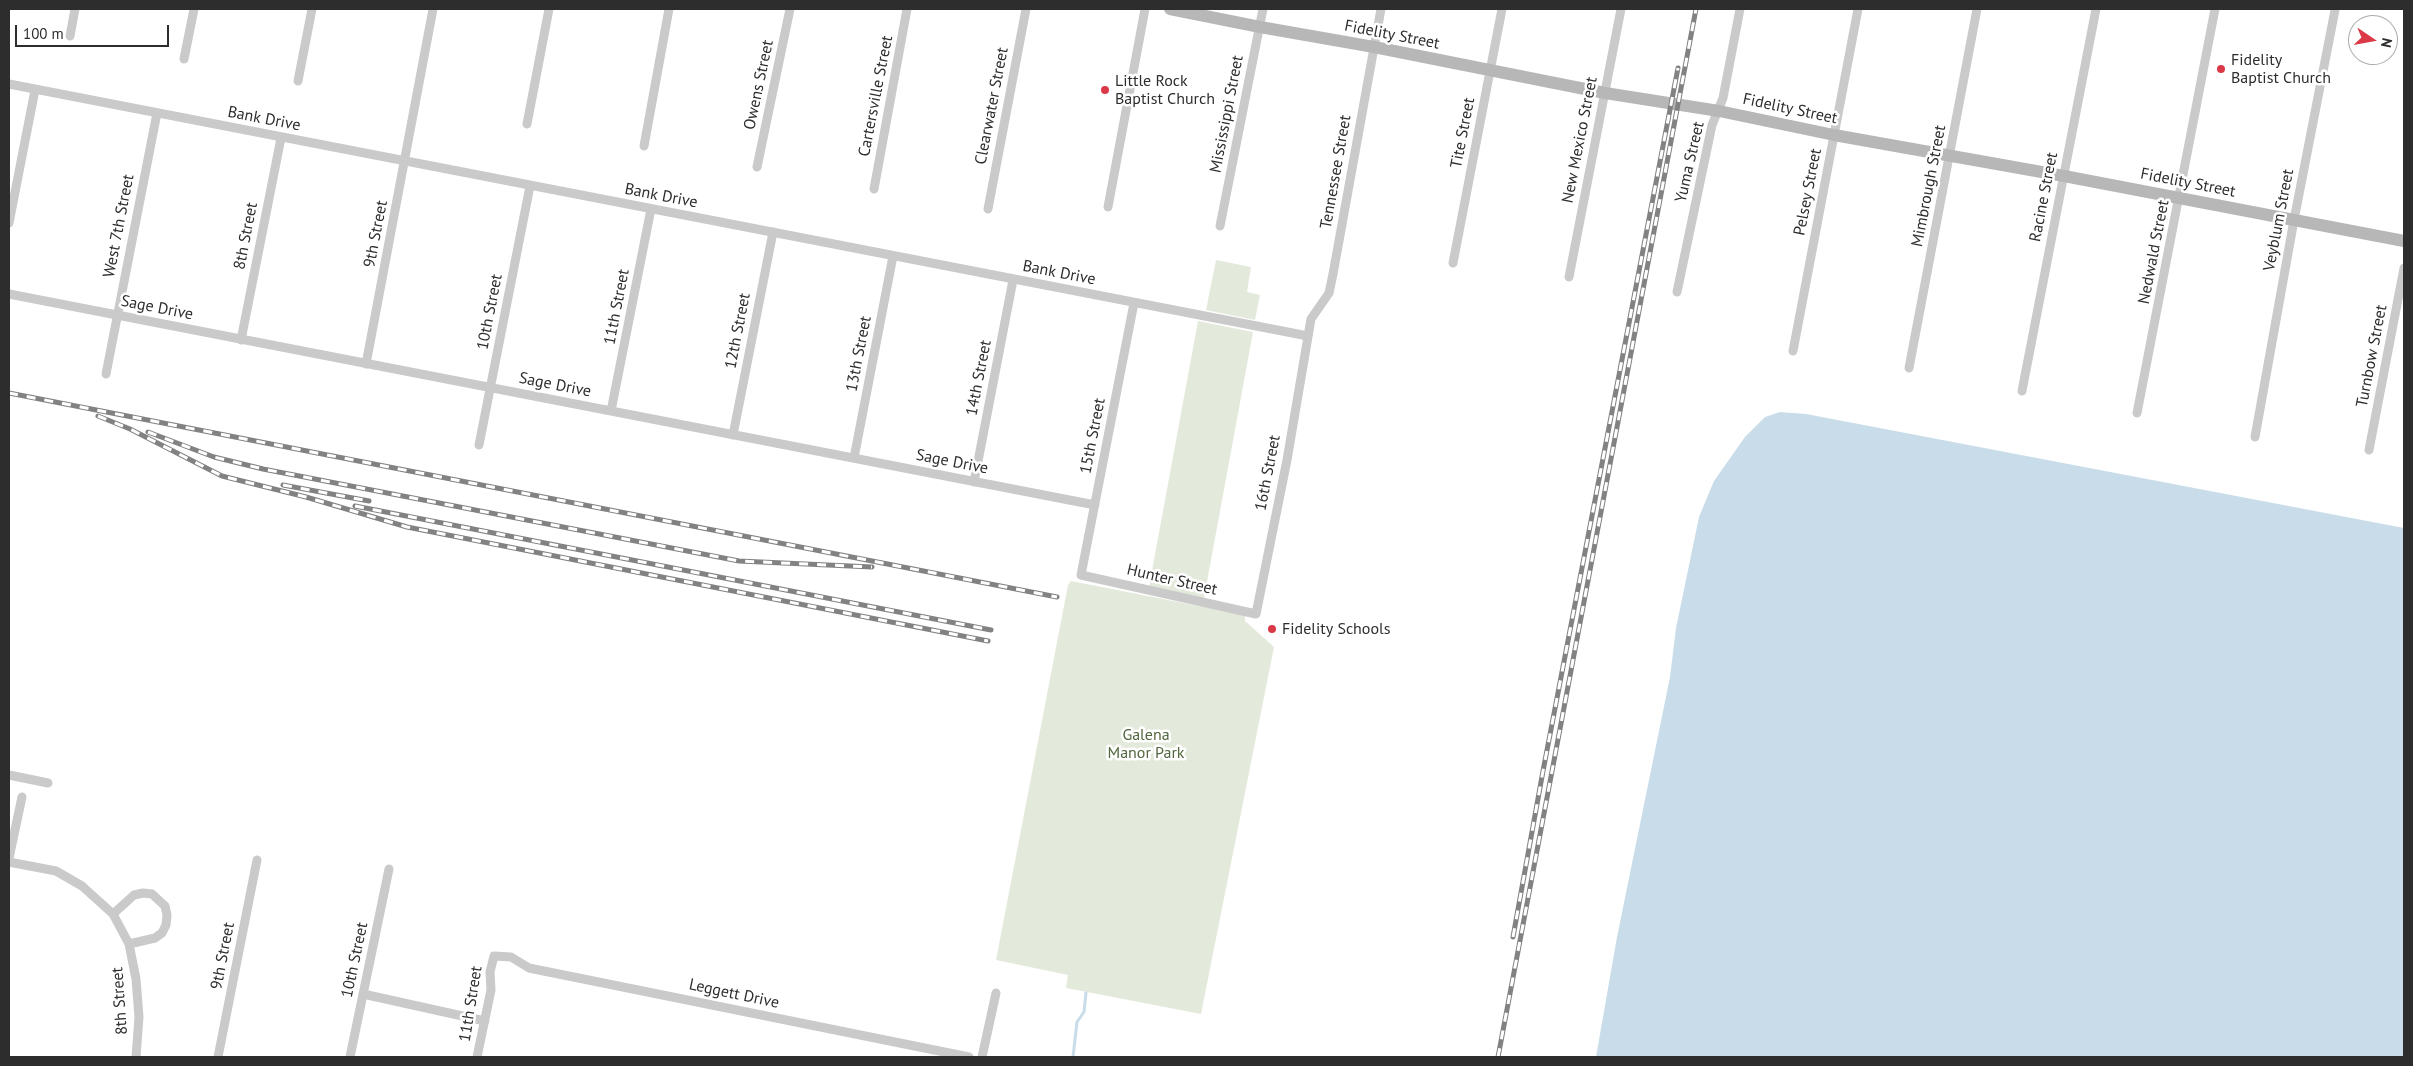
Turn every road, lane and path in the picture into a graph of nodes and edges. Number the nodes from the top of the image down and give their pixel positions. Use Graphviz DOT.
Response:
graph roads {
  1 [pos="75,9"];
  2 [pos="194,9"];
  3 [pos="312,9"];
  4 [pos="433,9"];
  5 [pos="549,9"];
  6 [pos="669,9"];
  7 [pos="790,9"];
  8 [pos="908,9"];
  9 [pos="1026,9"];
  10 [pos="1145,9"];
  11 [pos="1170,9"];
  12 [pos="1263,9"];
  13 [pos="1381,9"];
  14 [pos="1502,9"];
  15 [pos="1621,9"];
  16 [pos="1740,9"];
  17 [pos="1858,9"];
  18 [pos="1978,9"];
  19 [pos="2096,9"];
  20 [pos="2215,9"];
  21 [pos="2335,10"];
  22 [pos="1260,27"];
  23 [pos="70,36"];
  24 [pos="1374,47"];
  25 [pos="184,60"];
  26 [pos="1490,71"];
  27 [pos="298,82"];
  28 [pos="9,84"];
  29 [pos="35,90"];
  30 [pos="1605,94"];
  31 [pos="1719,111"];
  32 [pos="157,113"];
  33 [pos="527,124"];
  34 [pos="1834,135"];
  35 [pos="281,138"];
  36 [pos="644,146"];
  37 [pos="1950,156"];
  38 [pos="406,161"];
  39 [pos="757,167"];
  40 [pos="2064,176"];
  41 [pos="530,186"];
  42 [pos="874,189"];
  43 [pos="2180,199"];
  44 [pos="1108,207"];
  45 [pos="651,209"];
  46 [pos="988,209"];
  47 [pos="2294,220"];
  48 [pos="9,223"];
  49 [pos="1220,226"];
  50 [pos="773,232"];
  51 [pos="2404,241"];
  52 [pos="893,256"];
  53 [pos="1453,264"];
  54 [pos="2404,268"];
  55 [pos="1569,278"];
  56 [pos="1013,280"];
  57 [pos="1677,292"];
  58 [pos="9,294"];
  59 [pos="1134,303"];
  60 [pos="118,315"];
  61 [pos="1308,336"];
  62 [pos="241,340"];
  63 [pos="1793,351"];
  64 [pos="366,364"];
  65 [pos="1909,368"];
  66 [pos="106,374"];
  67 [pos="490,388"];
  68 [pos="2022,391"];
  69 [pos="612,411"];
  70 [pos="2137,413"];
  71 [pos="732,435"];
  72 [pos="2255,437"];
  73 [pos="479,445"];
  74 [pos="2369,450"];
  75 [pos="854,458"];
  76 [pos="974,482"];
  77 [pos="1095,506"];
  78 [pos="1081,575"];
  79 [pos="1256,614"];
  80 [pos="9,775"];
  81 [pos="48,783"];
  82 [pos="22,797"];
  83 [pos="9,860"];
  84 [pos="257,860"];
  85 [pos="389,869"];
  86 [pos="113,914"];
  87 [pos="129,944"];
  88 [pos="494,956"];
  89 [pos="996,993"];
  90 [pos="363,994"];
  91 [pos="485,1021"];
  92 [pos="136,1057"];
  93 [pos="218,1057"];
  94 [pos="350,1057"];
  95 [pos="477,1057"];
  96 [pos="969,1057"];
  97 [pos="982,1057"];
  1 -- 23 [label="street"];
  2 -- 25 [label="street"];
  3 -- 27 [label="street"];
  4 -- 38 [label="street, 9th Street"];
  5 -- 33 [label="street"];
  6 -- 36 [label="street"];
  7 -- 39 [label="street, Owens Street"];
  8 -- 42 [label="street, Cartersville Street"];
  9 -- 46 [label="street, Clearwater Street"];
  10 -- 44 [label="street"];
  11 -- 22 [label="main road, Fidelity Street"];
  12 -- 22 [label="street, Mississippi Street"];
  13 -- 24 [label="street, Tennessee Street"];
  14 -- 26 [label="street, Tite Street"];
  15 -- 30 [label="street, New Mexico Street"];
  16 -- 31 [label="street, Yuma Street"];
  17 -- 34 [label="street, Pelsey Street"];
  18 -- 37 [label="street, Mimbrough Street"];
  19 -- 40 [label="street, Racine Street"];
  20 -- 43 [label="street, Nedwald Street"];
  21 -- 47 [label="street, Veyblum Street"];
  22 -- 24 [label="main road, Fidelity Street"];
  22 -- 49 [label="street, Mississippi Street"];
  24 -- 26 [label="main road, Fidelity Street"];
  24 -- 61 [label="street, Tennessee Street"];
  26 -- 30 [label="main road, Fidelity Street"];
  26 -- 53 [label="street, Tite Street"];
  28 -- 29 [label="street, Bank Drive"];
  29 -- 32 [label="street, Bank Drive"];
  29 -- 48 [label="street"];
  30 -- 31 [label="main road, Fidelity Street"];
  30 -- 55 [label="street, New Mexico Street"];
  31 -- 34 [label="main road, Fidelity Street"];
  31 -- 57 [label="street, Yuma Street"];
  32 -- 35 [label="street, Bank Drive"];
  32 -- 60 [label="street, West 7th Street"];
  34 -- 37 [label="main road, Fidelity Street"];
  34 -- 63 [label="street, Pelsey Street"];
  35 -- 38 [label="street, Bank Drive"];
  35 -- 62 [label="street, 8th Street"];
  37 -- 40 [label="main road, Fidelity Street"];
  37 -- 65 [label="street, Mimbrough Street"];
  38 -- 41 [label="street, Bank Drive"];
  38 -- 64 [label="street, 9th Street"];
  40 -- 43 [label="main road, Fidelity Street"];
  40 -- 68 [label="street, Racine Street"];
  41 -- 45 [label="street, Bank Drive"];
  41 -- 67 [label="street, 10th Street"];
  43 -- 47 [label="main road, Fidelity Street"];
  43 -- 70 [label="street, Nedwald Street"];
  45 -- 50 [label="street, Bank Drive"];
  45 -- 69 [label="street, 11th Street"];
  47 -- 51 [label="main road, Fidelity Street"];
  47 -- 72 [label="street, Veyblum Street"];
  50 -- 52 [label="street, Bank Drive"];
  50 -- 71 [label="street, 12th Street"];
  52 -- 56 [label="street, Bank Drive"];
  52 -- 75 [label="street, 13th Street"];
  54 -- 74 [label="street, Turnbow Street"];
  56 -- 59 [label="street, Bank Drive"];
  56 -- 76 [label="street, 14th Street"];
  58 -- 60 [label="street, Sage Drive"];
  59 -- 61 [label="street, Bank Drive"];
  59 -- 77 [label="street, 15th Street"];
  60 -- 62 [label="street, Sage Drive"];
  60 -- 66 [label="street, West 7th Street"];
  61 -- 79 [label="street, 16th Street"];
  62 -- 64 [label="street, Sage Drive"];
  64 -- 67 [label="street, Sage Drive"];
  67 -- 69 [label="street, Sage Drive"];
  67 -- 73 [label="street, 10th Street"];
  69 -- 71 [label="street, Sage Drive"];
  71 -- 75 [label="street, Sage Drive"];
  75 -- 76 [label="street, Sage Drive"];
  76 -- 77 [label="street, Sage Drive"];
  77 -- 78 [label="street, 15th Street"];
  78 -- 79 [label="street, Hunter Street"];
  80 -- 81 [label="street"];
  82 -- 83 [label="street"];
  83 -- 86 [label="street"];
  84 -- 93 [label="street, 9th Street"];
  85 -- 90 [label="street, 10th Street"];
  86 -- 87 [label="street, 8th Street"];
  86 -- 87 [label="street, 8th Street"];
  87 -- 92 [label="street, 8th Street"];
  88 -- 91 [label="street, 11th Street"];
  88 -- 96 [label="street, Leggett Drive"];
  89 -- 97 [label="street"];
  90 -- 91 [label="street"];
  90 -- 94 [label="street, 10th Street"];
  91 -- 95 [label="street, 11th Street"];
}
